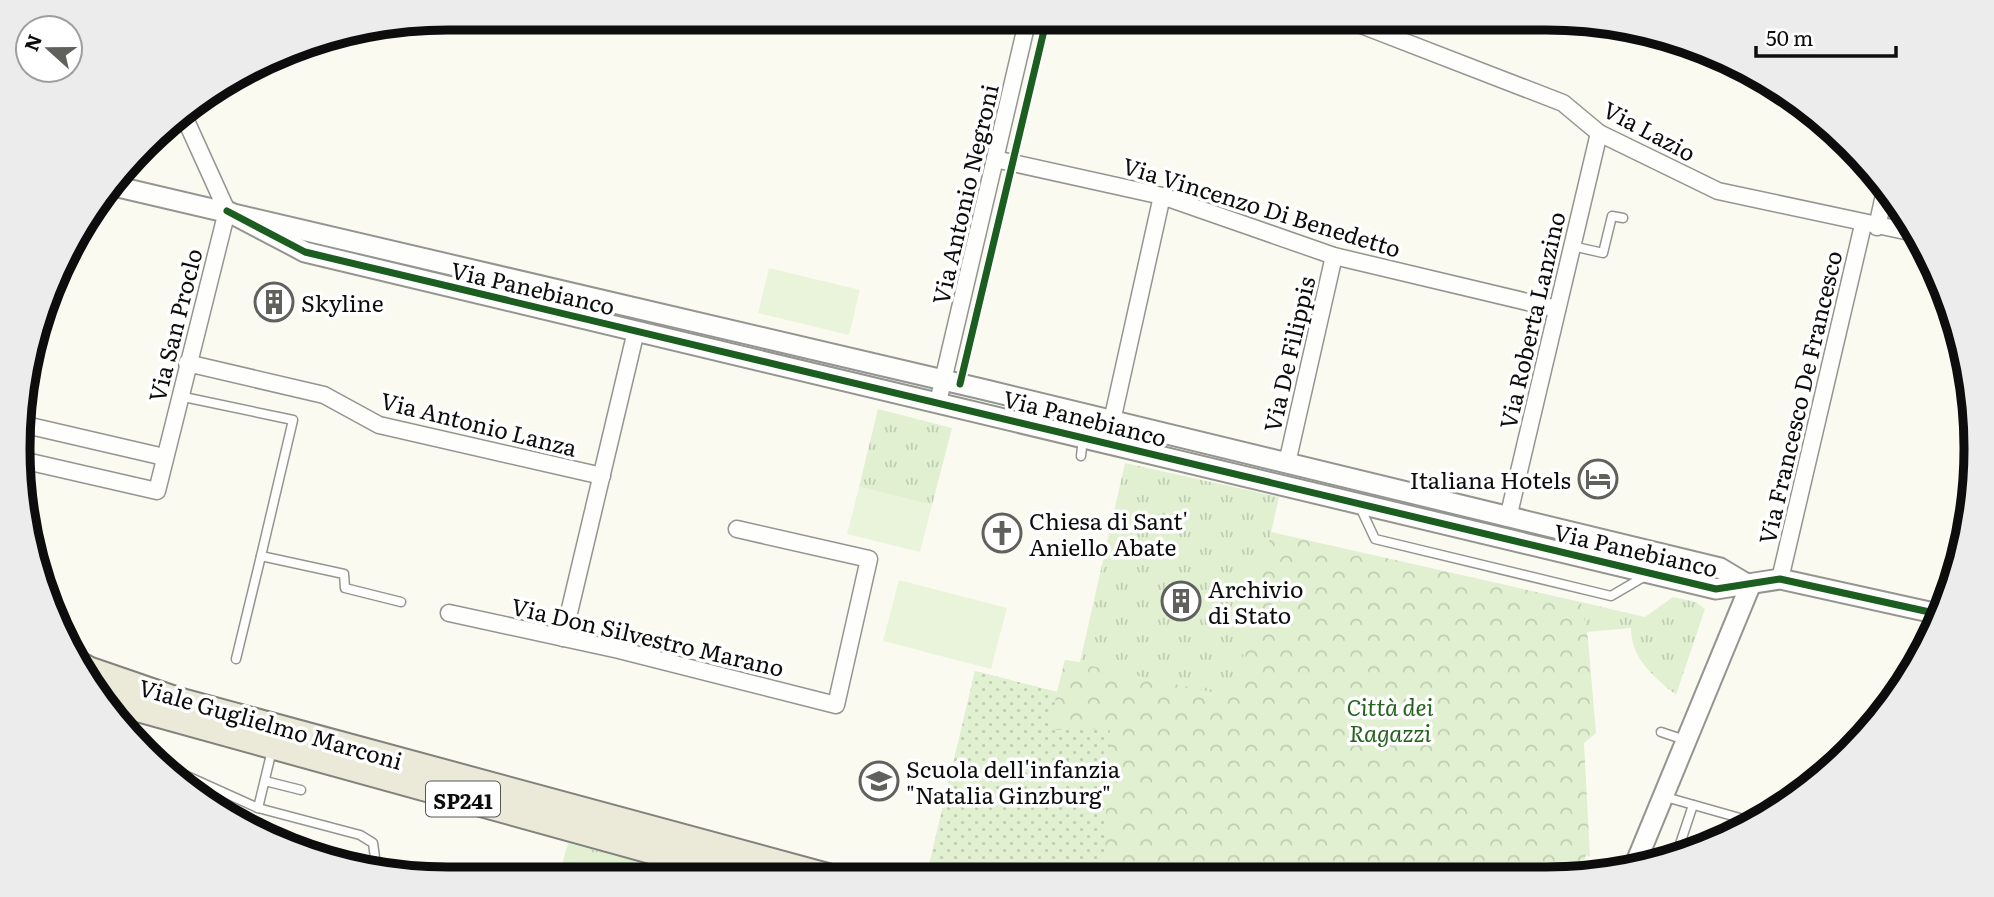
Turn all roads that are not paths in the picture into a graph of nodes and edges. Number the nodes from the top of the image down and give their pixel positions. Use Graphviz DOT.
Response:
graph roads {
  1 [pos="1025,30"];
  2 [pos="1373,30"];
  3 [pos="187,122"];
  4 [pos="1599,133"];
  5 [pos="995,159"];
  6 [pos="121,188"];
  7 [pos="1162,196"];
  8 [pos="1882,199"];
  9 [pos="227,211"];
  10 [pos="1623,218"];
  11 [pos="1870,226"];
  12 [pos="1904,232"];
  13 [pos="1572,246"];
  14 [pos="1334,256"];
  15 [pos="1557,309"];
  16 [pos="636,331"];
  17 [pos="187,363"];
  18 [pos="943,381"];
  19 [pos="179,396"];
  20 [pos="938,402"];
  21 [pos="1112,421"];
  22 [pos="31,426"];
  23 [pos="165,454"];
  24 [pos="31,462"];
  25 [pos="1287,463"];
  26 [pos="602,476"];
  27 [pos="1358,503"];
  28 [pos="1508,518"];
  29 [pos="737,529"];
  30 [pos="261,556"];
  31 [pos="1649,573"];
  32 [pos="1780,579"];
  33 [pos="1750,586"];
  34 [pos="401,602"];
  35 [pos="1931,612"];
  36 [pos="449,613"];
  37 [pos="563,638"];
  38 [pos="236,659"];
  39 [pos="94,671"];
  40 [pos="116,703"];
  41 [pos="125,714"];
  42 [pos="174,721"];
  43 [pos="1661,732"];
  44 [pos="1685,740"];
  45 [pos="272,747"];
  46 [pos="189,777"];
  47 [pos="265,781"];
  48 [pos="301,790"];
  49 [pos="1662,796"];
  50 [pos="1693,804"];
  51 [pos="258,808"];
  52 [pos="1742,818"];
  53 [pos="1680,845"];
  54 [pos="1638,857"];
  55 [pos="375,861"];
  56 [pos="712,867"];
  57 [pos="794,867"];
  1 -- 5 [label="street, Via Antonio Negroni"];
  2 -- 4 [label="street, Via Lazio"];
  3 -- 9 [label="street"];
  4 -- 11 [label="street, Via Lazio"];
  4 -- 13 [label="street, Via Roberta Lanzino"];
  5 -- 7 [label="street, Via Vincenzo Di Benedetto"];
  5 -- 18 [label="street, Via Antonio Negroni"];
  6 -- 9 [label="street, Via Panebianco"];
  7 -- 14 [label="street, Via Vincenzo Di Benedetto"];
  7 -- 21 [label="street"];
  8 -- 11 [label="street, Via Francesco De Francesco"];
  9 -- 16 [label="street, Via Panebianco"];
  9 -- 17 [label="street, Via San Proclo"];
  9 -- 18 [label="street, Via Panebianco"];
  10 -- 13 [label="lane"];
  11 -- 12 [label="street, Via Lazio"];
  11 -- 32 [label="street, Via Francesco De Francesco"];
  13 -- 15 [label="street, Via Roberta Lanzino"];
  14 -- 15 [label="street, Via Vincenzo Di Benedetto"];
  14 -- 25 [label="street, Via De Filippis"];
  15 -- 28 [label="street, Via Roberta Lanzino"];
  16 -- 20 [label="street, Via Panebianco"];
  16 -- 26 [label="street, Via Antonio Lanza"];
  17 -- 19 [label="street, Via San Proclo"];
  17 -- 26 [label="street, Via Antonio Lanza"];
  18 -- 20 [label="street, Via Antonio Negroni"];
  18 -- 21 [label="street, Via Panebianco"];
  19 -- 23 [label="street, Via San Proclo"];
  19 -- 30 [label="lane"];
  20 -- 27 [label="street, Via Panebianco"];
  21 -- 25 [label="street, Via Panebianco"];
  22 -- 23 [label="street"];
  23 -- 24 [label="street, Via San Proclo"];
  25 -- 28 [label="street, Via Panebianco"];
  26 -- 37 [label="street, Via Antonio Lanza"];
  27 -- 31 [label="street, Via Panebianco"];
  27 -- 31 [label="lane"];
  28 -- 33 [label="street, Via Panebianco"];
  29 -- 37 [label="street, Via Don Silvestro Marano"];
  30 -- 34 [label="lane"];
  30 -- 38 [label="lane"];
  31 -- 33 [label="street, Via Panebianco"];
  32 -- 33 [label="street, Via Panebianco"];
  32 -- 35 [label="street, Via Panebianco"];
  33 -- 44 [label="street"];
  36 -- 37 [label="street, Via Don Silvestro Marano"];
  39 -- 57 [label="main road, Viale Guglielmo Marconi"];
  40 -- 42 [label="main road, Viale Guglielmo Marconi / SP241"];
  41 -- 42 [label="main road"];
  42 -- 45 [label="main road, Viale Guglielmo Marconi / SP241"];
  43 -- 44 [label="lane"];
  44 -- 49 [label="street"];
  45 -- 47 [label="lane"];
  45 -- 56 [label="main road, Viale Guglielmo Marconi / SP241"];
  46 -- 51 [label="lane"];
  47 -- 48 [label="lane"];
  47 -- 51 [label="lane"];
  49 -- 50 [label="lane"];
  49 -- 54 [label="street"];
  50 -- 52 [label="lane"];
  50 -- 53 [label="lane"];
  51 -- 55 [label="lane"];
}
